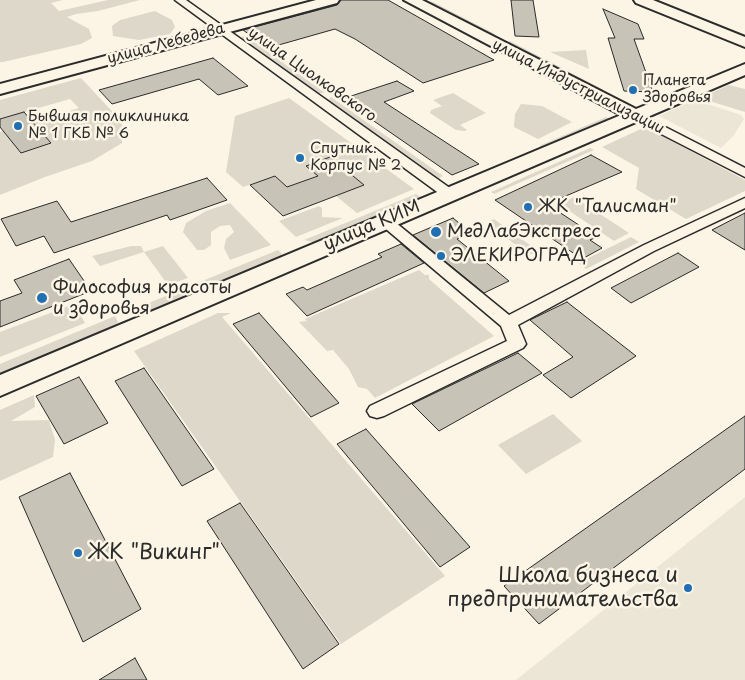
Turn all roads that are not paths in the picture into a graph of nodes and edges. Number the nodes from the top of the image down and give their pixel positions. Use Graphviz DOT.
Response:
graph roads {
  1 [pos="180,0"];
  2 [pos="332,0"];
  3 [pos="411,0"];
  4 [pos="641,0"];
  5 [pos="220,30"];
  6 [pos="745,42"];
  7 [pos="745,69"];
  8 [pos="0,89"];
  9 [pos="636,116"];
  10 [pos="745,174"];
  11 [pos="449,194"];
  12 [pos="745,202"];
  13 [pos="385,221"];
  14 [pos="508,323"];
  15 [pos="0,386"];
  16 [pos="377,411"];
  1 -- 5 [label="street, улица Циолковского"];
  2 -- 5 [label="street, улица Лебедева"];
  3 -- 9 [label="street, улица Индустриализации"];
  4 -- 6 [label="street"];
  5 -- 8 [label="street, улица Лебедева"];
  5 -- 11 [label="street, улица Циолковского"];
  7 -- 9 [label="street, улица КИМ"];
  9 -- 10 [label="street, улица Индустриализации"];
  9 -- 11 [label="street, улица КИМ"];
  11 -- 13 [label="street, улица КИМ"];
  12 -- 14 [label="street"];
  13 -- 14 [label="street"];
  13 -- 15 [label="street, улица КИМ"];
  14 -- 16 [label="street"];
}
